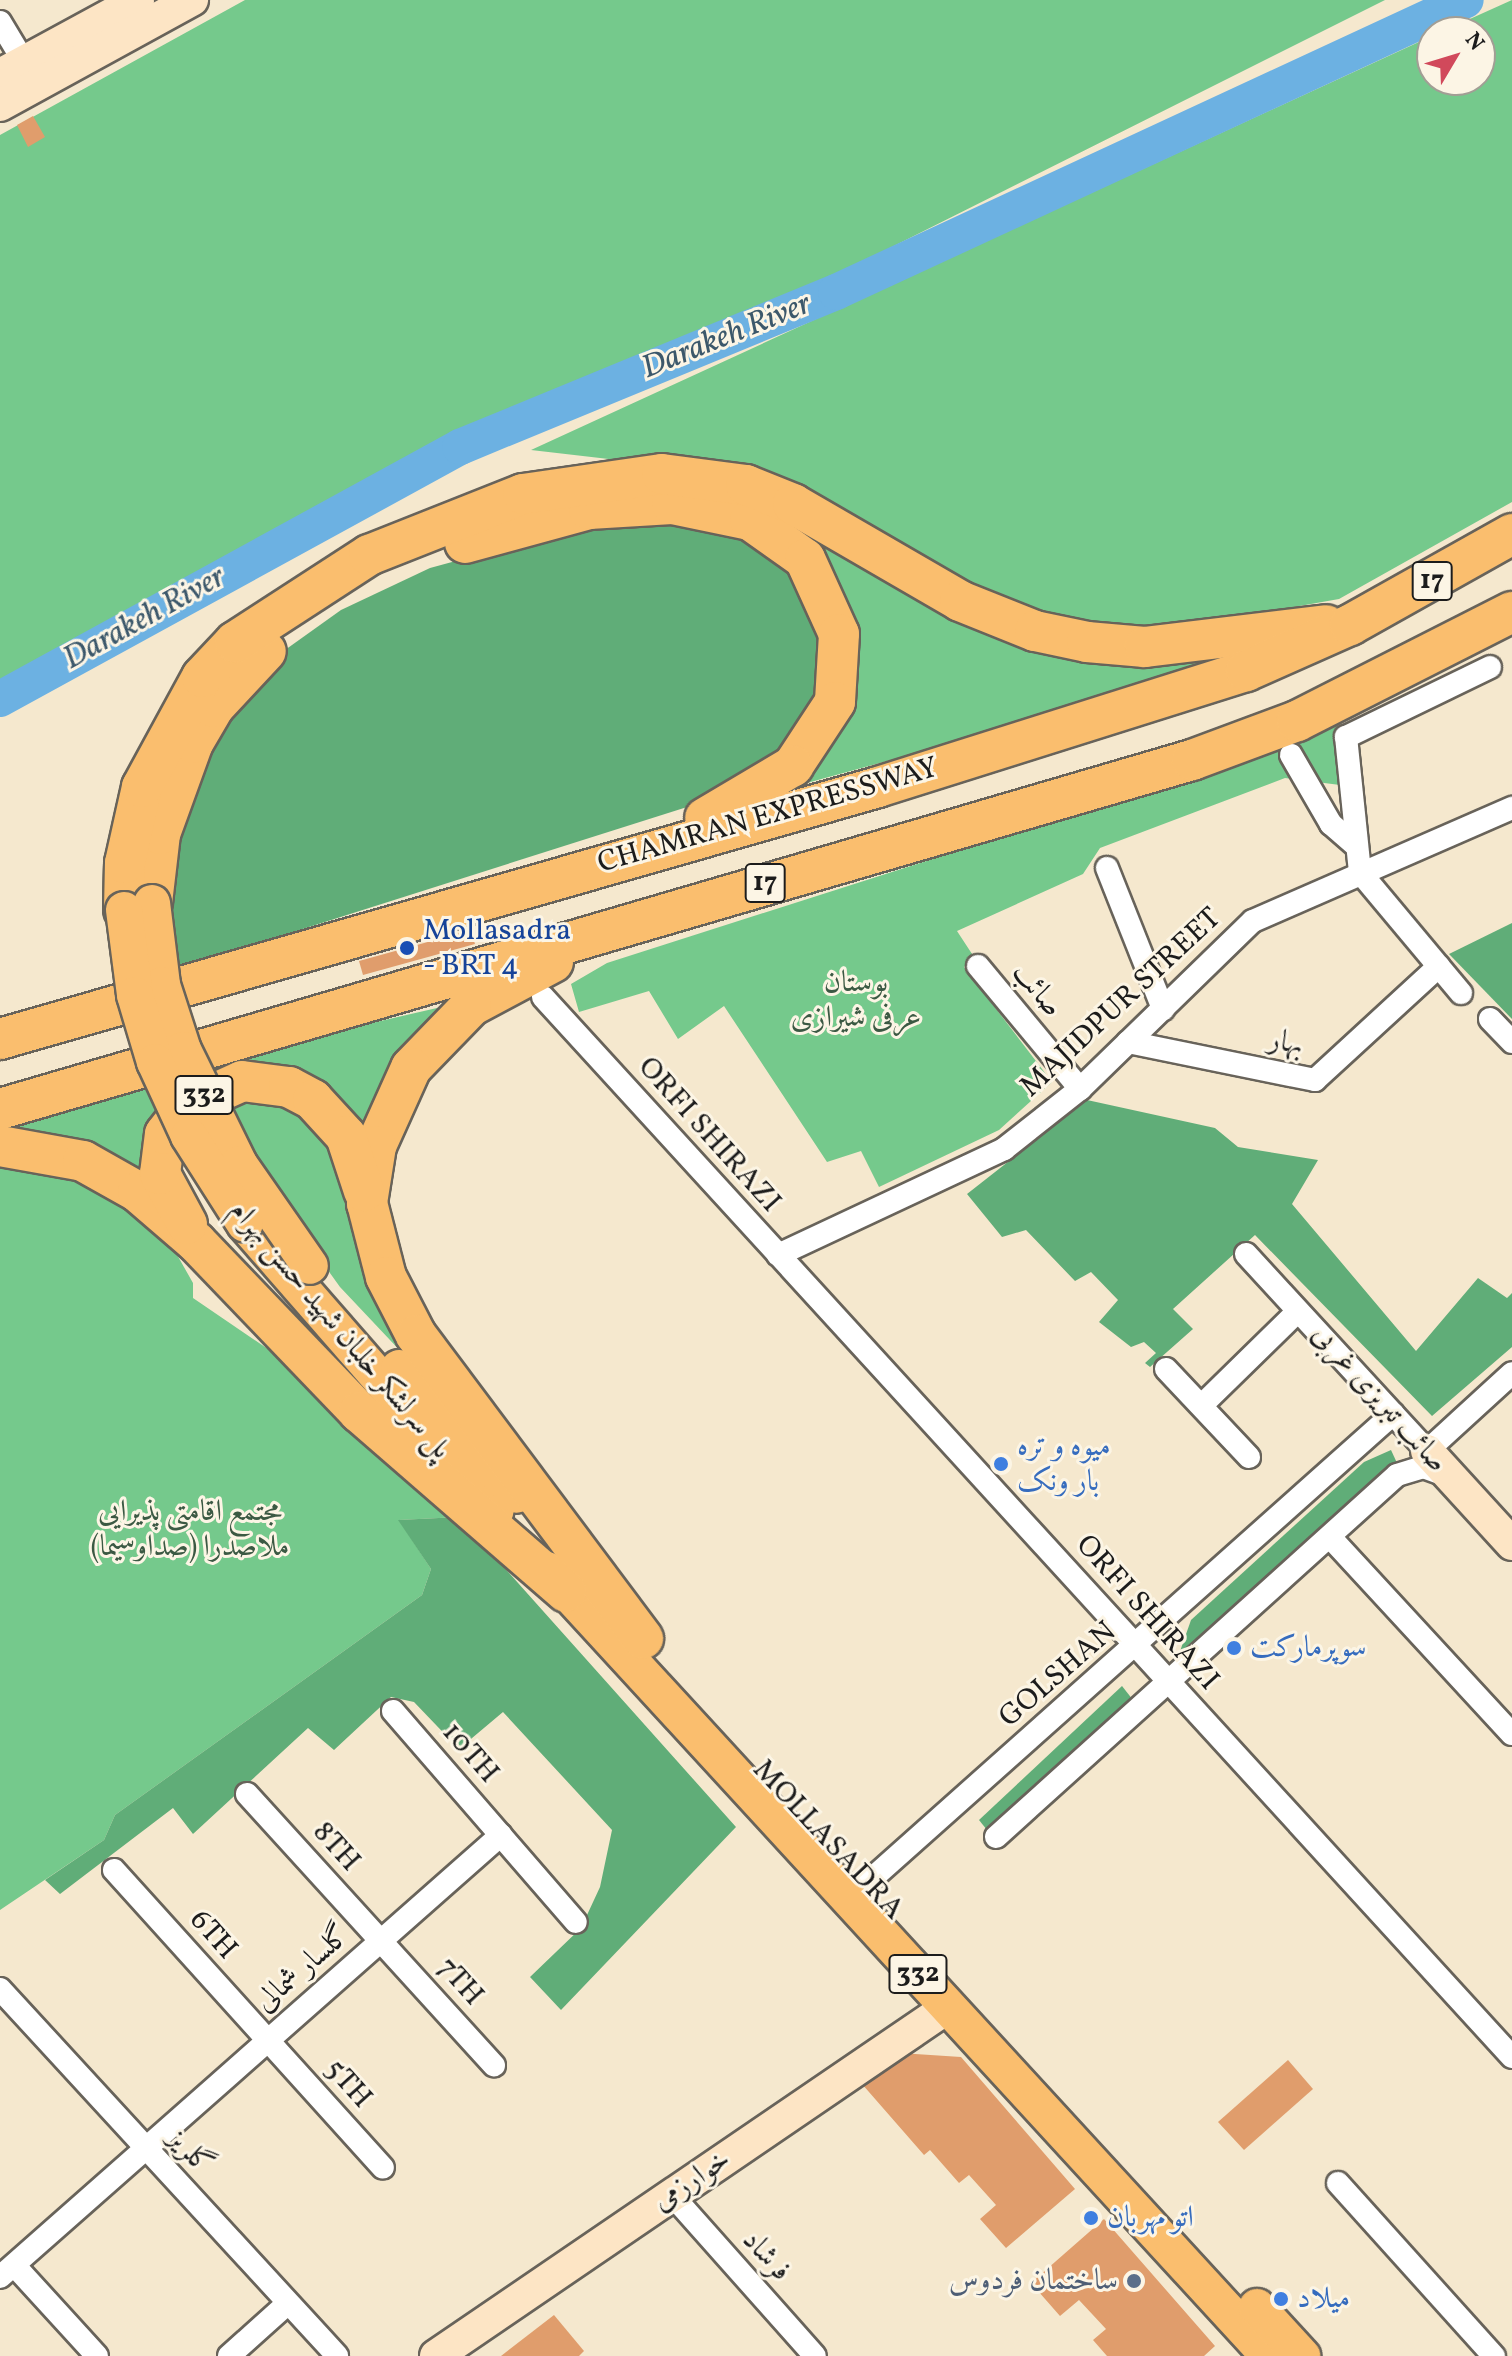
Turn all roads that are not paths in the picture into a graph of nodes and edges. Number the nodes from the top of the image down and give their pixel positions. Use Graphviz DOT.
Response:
graph roads {
  1 [pos="138,0"];
  2 [pos="192,0"];
  3 [pos="0,22"];
  4 [pos="12,69"];
  5 [pos="0,105"];
  6 [pos="1512,534"];
  7 [pos="1512,612"];
  8 [pos="1350,625"];
  9 [pos="1490,667"];
  10 [pos="1291,755"];
  11 [pos="1512,808"];
  12 [pos="1355,845"];
  13 [pos="650,850"];
  14 [pos="1107,868"];
  15 [pos="1360,872"];
  16 [pos="138,906"];
  17 [pos="625,923"];
  18 [pos="978,966"];
  19 [pos="1439,966"];
  20 [pos="1461,993"];
  21 [pos="543,997"];
  22 [pos="1163,1009"];
  23 [pos="1490,1019"];
  24 [pos="0,1039"];
  25 [pos="1128,1042"];
  26 [pos="1512,1042"];
  27 [pos="1080,1089"];
  28 [pos="0,1109"];
  29 [pos="0,1146"];
  30 [pos="367,1203"];
  31 [pos="196,1242"];
  32 [pos="1246,1254"];
  33 [pos="778,1255"];
  34 [pos="1298,1311"];
  35 [pos="1166,1369"];
  36 [pos="1512,1373"];
  37 [pos="1202,1405"];
  38 [pos="1393,1414"];
  39 [pos="1427,1451"];
  40 [pos="1249,1457"];
  41 [pos="1450,1476"];
  42 [pos="509,1506"];
  43 [pos="1330,1537"];
  44 [pos="1512,1544"];
  45 [pos="566,1592"];
  46 [pos="643,1638"];
  47 [pos="1136,1646"];
  48 [pos="1170,1682"];
  49 [pos="393,1711"];
  50 [pos="1512,1734"];
  51 [pos="247,1794"];
  52 [pos="501,1835"];
  53 [pos="996,1837"];
  54 [pos="114,1870"];
  55 [pos="867,1883"];
  56 [pos="576,1922"];
  57 [pos="381,1941"];
  58 [pos="0,1989"];
  59 [pos="948,2007"];
  60 [pos="269,2040"];
  61 [pos="1512,2057"];
  62 [pos="494,2065"];
  63 [pos="145,2148"];
  64 [pos="383,2168"];
  65 [pos="1338,2183"];
  66 [pos="672,2195"];
  67 [pos="7,2271"];
  68 [pos="288,2303"];
  69 [pos="97,2356"];
  70 [pos="229,2356"];
  71 [pos="337,2356"];
  72 [pos="436,2356"];
  73 [pos="815,2356"];
  74 [pos="1269,2356"];
  75 [pos="1302,2356"];
  76 [pos="1494,2356"];
  1 -- 4 [label="street"];
  2 -- 5 [label="street"];
  3 -- 4 [label="street"];
  6 -- 8 [label="highway, CHAMRAN EXPRESSWAY / 17"];
  7 -- 17 [label="highway, 17"];
  8 -- 13 [label="highway, CHAMRAN EXPRESSWAY / 17"];
  8 -- 16 [label="highway"];
  9 -- 12 [label="street"];
  10 -- 12 [label="street"];
  11 -- 15 [label="street, MAJIDPUR STREET"];
  12 -- 15 [label="street"];
  13 -- 16 [label="highway"];
  13 -- 24 [label="highway, CHAMRAN EXPRESSWAY / 17"];
  14 -- 22 [label="street"];
  15 -- 19 [label="street"];
  15 -- 22 [label="street, MAJIDPUR STREET"];
  16 -- 42 [label="main road, پل سرلشکر خلبان شهید حسن بهرام / 332, bridge"];
  16 -- 42 [label="main road, پل سرلشکر خلبان شهید حسن بهرام / 332, bridge"];
  17 -- 28 [label="highway, 17"];
  17 -- 30 [label="highway"];
  18 -- 27 [label="street, صائب"];
  19 -- 20 [label="street"];
  19 -- 25 [label="street, بهار"];
  21 -- 33 [label="street, ORFI SHIRAZI"];
  22 -- 25 [label="street, MAJIDPUR STREET"];
  23 -- 26 [label="street"];
  25 -- 27 [label="street, MAJIDPUR STREET"];
  27 -- 33 [label="street, MAJIDPUR STREET"];
  29 -- 31 [label="highway"];
  30 -- 31 [label="highway"];
  30 -- 46 [label="highway"];
  31 -- 45 [label="highway"];
  32 -- 34 [label="street, صائب تبریزی غربی"];
  33 -- 47 [label="street, ORFI SHIRAZI"];
  34 -- 37 [label="street"];
  34 -- 38 [label="street, صائب تبریزی غربی"];
  35 -- 37 [label="street"];
  36 -- 39 [label="street"];
  37 -- 40 [label="street"];
  38 -- 39 [label="street, صائب تبریزی غربی"];
  38 -- 47 [label="street, GOLSHAN"];
  39 -- 41 [label="street, صائب تبریزی غربی"];
  41 -- 43 [label="street"];
  41 -- 44 [label="street, صائب تبریزی غربی"];
  42 -- 45 [label="main road, MOLLASADRA / 332"];
  42 -- 46 [label="main road, MOLLASADRA / 332"];
  43 -- 48 [label="street"];
  43 -- 50 [label="street"];
  45 -- 59 [label="main road, MOLLASADRA / 332"];
  46 -- 55 [label="main road, MOLLASADRA / 332"];
  47 -- 48 [label="street, ORFI SHIRAZI"];
  47 -- 55 [label="street, GOLSHAN"];
  48 -- 53 [label="street"];
  48 -- 61 [label="street, ORFI SHIRAZI"];
  49 -- 52 [label="street, 10TH"];
  51 -- 57 [label="street, 8TH"];
  52 -- 56 [label="street, 10TH"];
  52 -- 57 [label="street, گلسار شمالی"];
  54 -- 60 [label="street, 6TH"];
  55 -- 75 [label="main road, MOLLASADRA / 332"];
  57 -- 60 [label="street, گلسار شمالی"];
  57 -- 62 [label="street, 7TH"];
  58 -- 63 [label="street, گلریز"];
  59 -- 66 [label="street, خوارزمی"];
  59 -- 74 [label="main road, MOLLASADRA / 332"];
  60 -- 63 [label="street, گلسار شمالی"];
  60 -- 64 [label="street, 5TH"];
  63 -- 67 [label="street, گلسار شمالی"];
  63 -- 68 [label="street, گلریز"];
  65 -- 76 [label="street"];
  66 -- 72 [label="street, خوارزمی"];
  66 -- 73 [label="street, فرشاد"];
  67 -- 69 [label="street"];
  68 -- 70 [label="street"];
  68 -- 71 [label="street, گلریز"];
}
